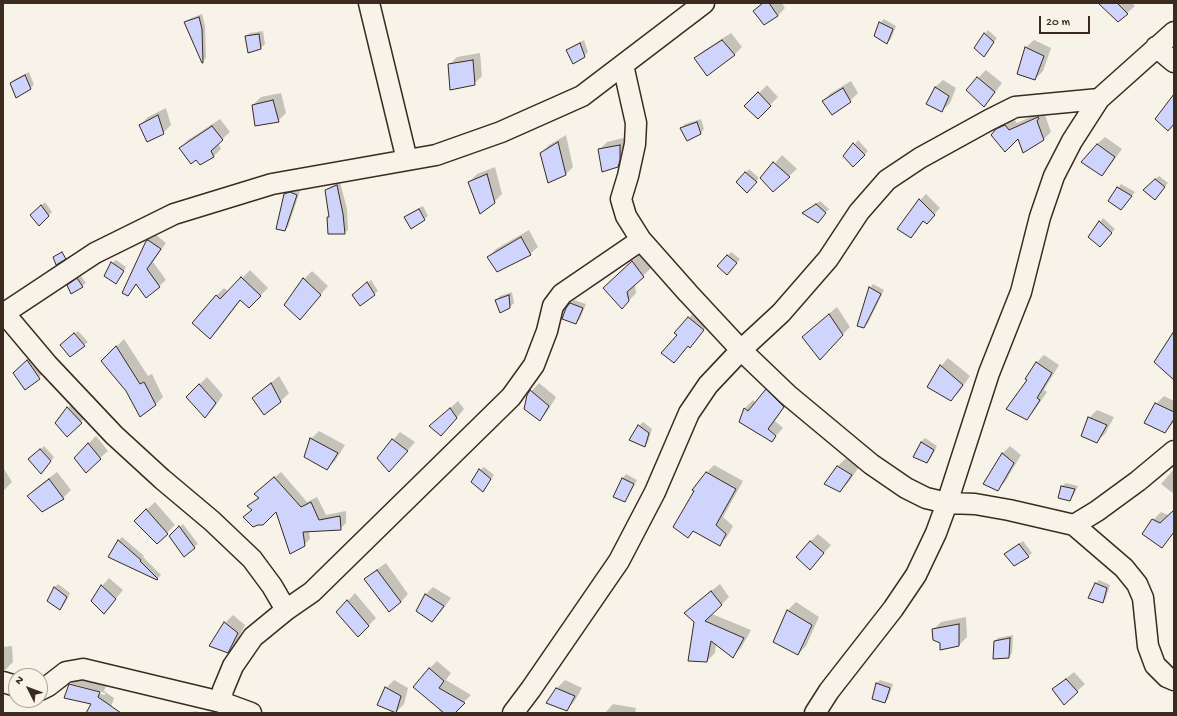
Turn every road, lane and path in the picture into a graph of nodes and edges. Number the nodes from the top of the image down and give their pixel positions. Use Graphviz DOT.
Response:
graph roads {
  1 [pos="369,3"];
  2 [pos="704,3"];
  3 [pos="1174,32"];
  4 [pos="1156,48"];
  5 [pos="1174,62"];
  6 [pos="623,65"];
  7 [pos="1099,99"];
  8 [pos="407,160"];
  9 [pos="641,240"];
  10 [pos="3,313"];
  11 [pos="741,350"];
  12 [pos="1174,451"];
  13 [pos="947,503"];
  14 [pos="1074,525"];
  15 [pos="286,610"];
  16 [pos="1174,680"];
  17 [pos="48,686"];
  18 [pos="221,702"];
  19 [pos="251,713"];
  20 [pos="513,713"];
  21 [pos="815,713"];
  1 -- 8 [label="street"];
  2 -- 6 [label="street"];
  3 -- 4 [label="street"];
  4 -- 5 [label="street"];
  4 -- 7 [label="street"];
  6 -- 8 [label="street"];
  6 -- 9 [label="street"];
  7 -- 11 [label="street"];
  7 -- 13 [label="street"];
  8 -- 10 [label="street"];
  9 -- 11 [label="street"];
  9 -- 15 [label="street"];
  10 -- 15 [label="street"];
  11 -- 13 [label="street"];
  11 -- 20 [label="street"];
  12 -- 14 [label="street"];
  13 -- 14 [label="street"];
  13 -- 21 [label="street"];
  14 -- 16 [label="street"];
  15 -- 18 [label="street"];
  17 -- 18 [label="street"];
  18 -- 19 [label="street"];
}
